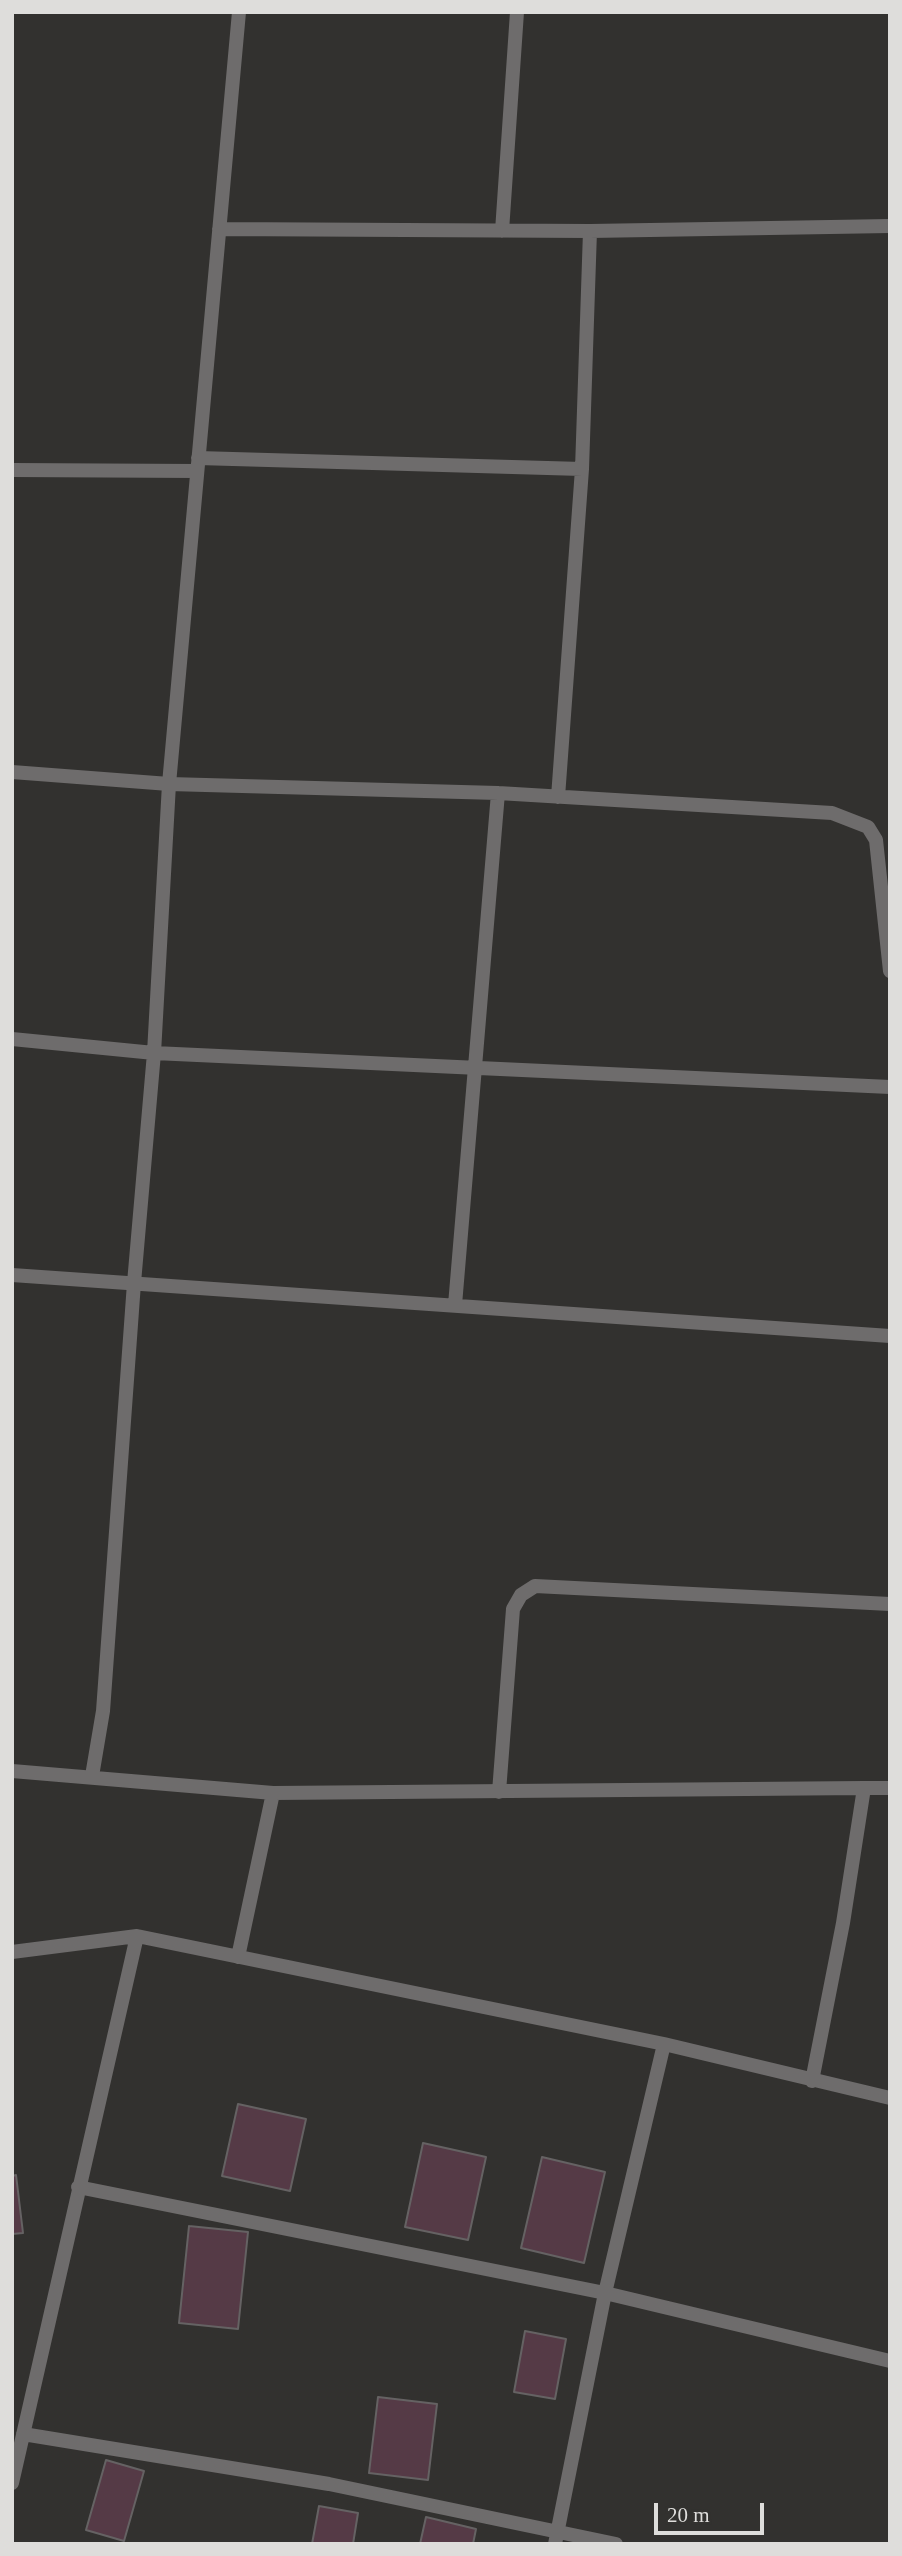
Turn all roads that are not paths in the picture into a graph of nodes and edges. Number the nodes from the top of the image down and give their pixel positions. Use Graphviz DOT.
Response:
graph roads {
  1 [pos="239,12"];
  2 [pos="517,12"];
  3 [pos="890,226"];
  4 [pos="219,229"];
  5 [pos="502,231"];
  6 [pos="590,231"];
  7 [pos="198,464"];
  8 [pos="582,469"];
  9 [pos="12,470"];
  10 [pos="12,772"];
  11 [pos="169,784"];
  12 [pos="498,793"];
  13 [pos="558,797"];
  14 [pos="890,971"];
  15 [pos="12,1039"];
  16 [pos="154,1053"];
  17 [pos="475,1067"];
  18 [pos="890,1087"];
  19 [pos="12,1275"];
  20 [pos="134,1283"];
  21 [pos="455,1305"];
  22 [pos="890,1336"];
  23 [pos="890,1605"];
  24 [pos="12,1771"];
  25 [pos="92,1776"];
  26 [pos="864,1788"];
  27 [pos="890,1788"];
  28 [pos="499,1791"];
  29 [pos="273,1793"];
  30 [pos="137,1936"];
  31 [pos="12,1952"];
  32 [pos="239,1957"];
  33 [pos="664,2044"];
  34 [pos="812,2081"];
  35 [pos="890,2098"];
  36 [pos="78,2187"];
  37 [pos="605,2293"];
  38 [pos="890,2361"];
  39 [pos="23,2434"];
  40 [pos="12,2483"];
  41 [pos="557,2538"];
  42 [pos="616,2544"];
  1 -- 4 [label="street"];
  2 -- 5 [label="street"];
  3 -- 6 [label="street"];
  4 -- 5 [label="street"];
  4 -- 7 [label="street"];
  5 -- 6 [label="street"];
  6 -- 8 [label="street"];
  7 -- 8 [label="street"];
  7 -- 9 [label="street"];
  7 -- 11 [label="street"];
  8 -- 13 [label="street"];
  10 -- 11 [label="street"];
  11 -- 12 [label="street"];
  11 -- 16 [label="street"];
  12 -- 13 [label="street"];
  12 -- 17 [label="street"];
  13 -- 14 [label="street"];
  15 -- 16 [label="street"];
  16 -- 17 [label="street"];
  16 -- 20 [label="street"];
  17 -- 18 [label="street"];
  17 -- 21 [label="street"];
  19 -- 20 [label="street"];
  20 -- 21 [label="street"];
  20 -- 25 [label="street"];
  21 -- 22 [label="street"];
  23 -- 28 [label="street"];
  24 -- 25 [label="street"];
  25 -- 29 [label="street"];
  26 -- 27 [label="street"];
  26 -- 28 [label="street"];
  26 -- 34 [label="street"];
  28 -- 29 [label="street"];
  29 -- 32 [label="street"];
  30 -- 31 [label="street"];
  30 -- 32 [label="street"];
  30 -- 36 [label="street"];
  32 -- 33 [label="street"];
  33 -- 34 [label="street"];
  33 -- 37 [label="street"];
  34 -- 35 [label="street"];
  36 -- 37 [label="street"];
  36 -- 39 [label="street"];
  37 -- 38 [label="street"];
  37 -- 41 [label="street"];
  39 -- 40 [label="street"];
  39 -- 41 [label="street"];
  41 -- 42 [label="street"];
}
